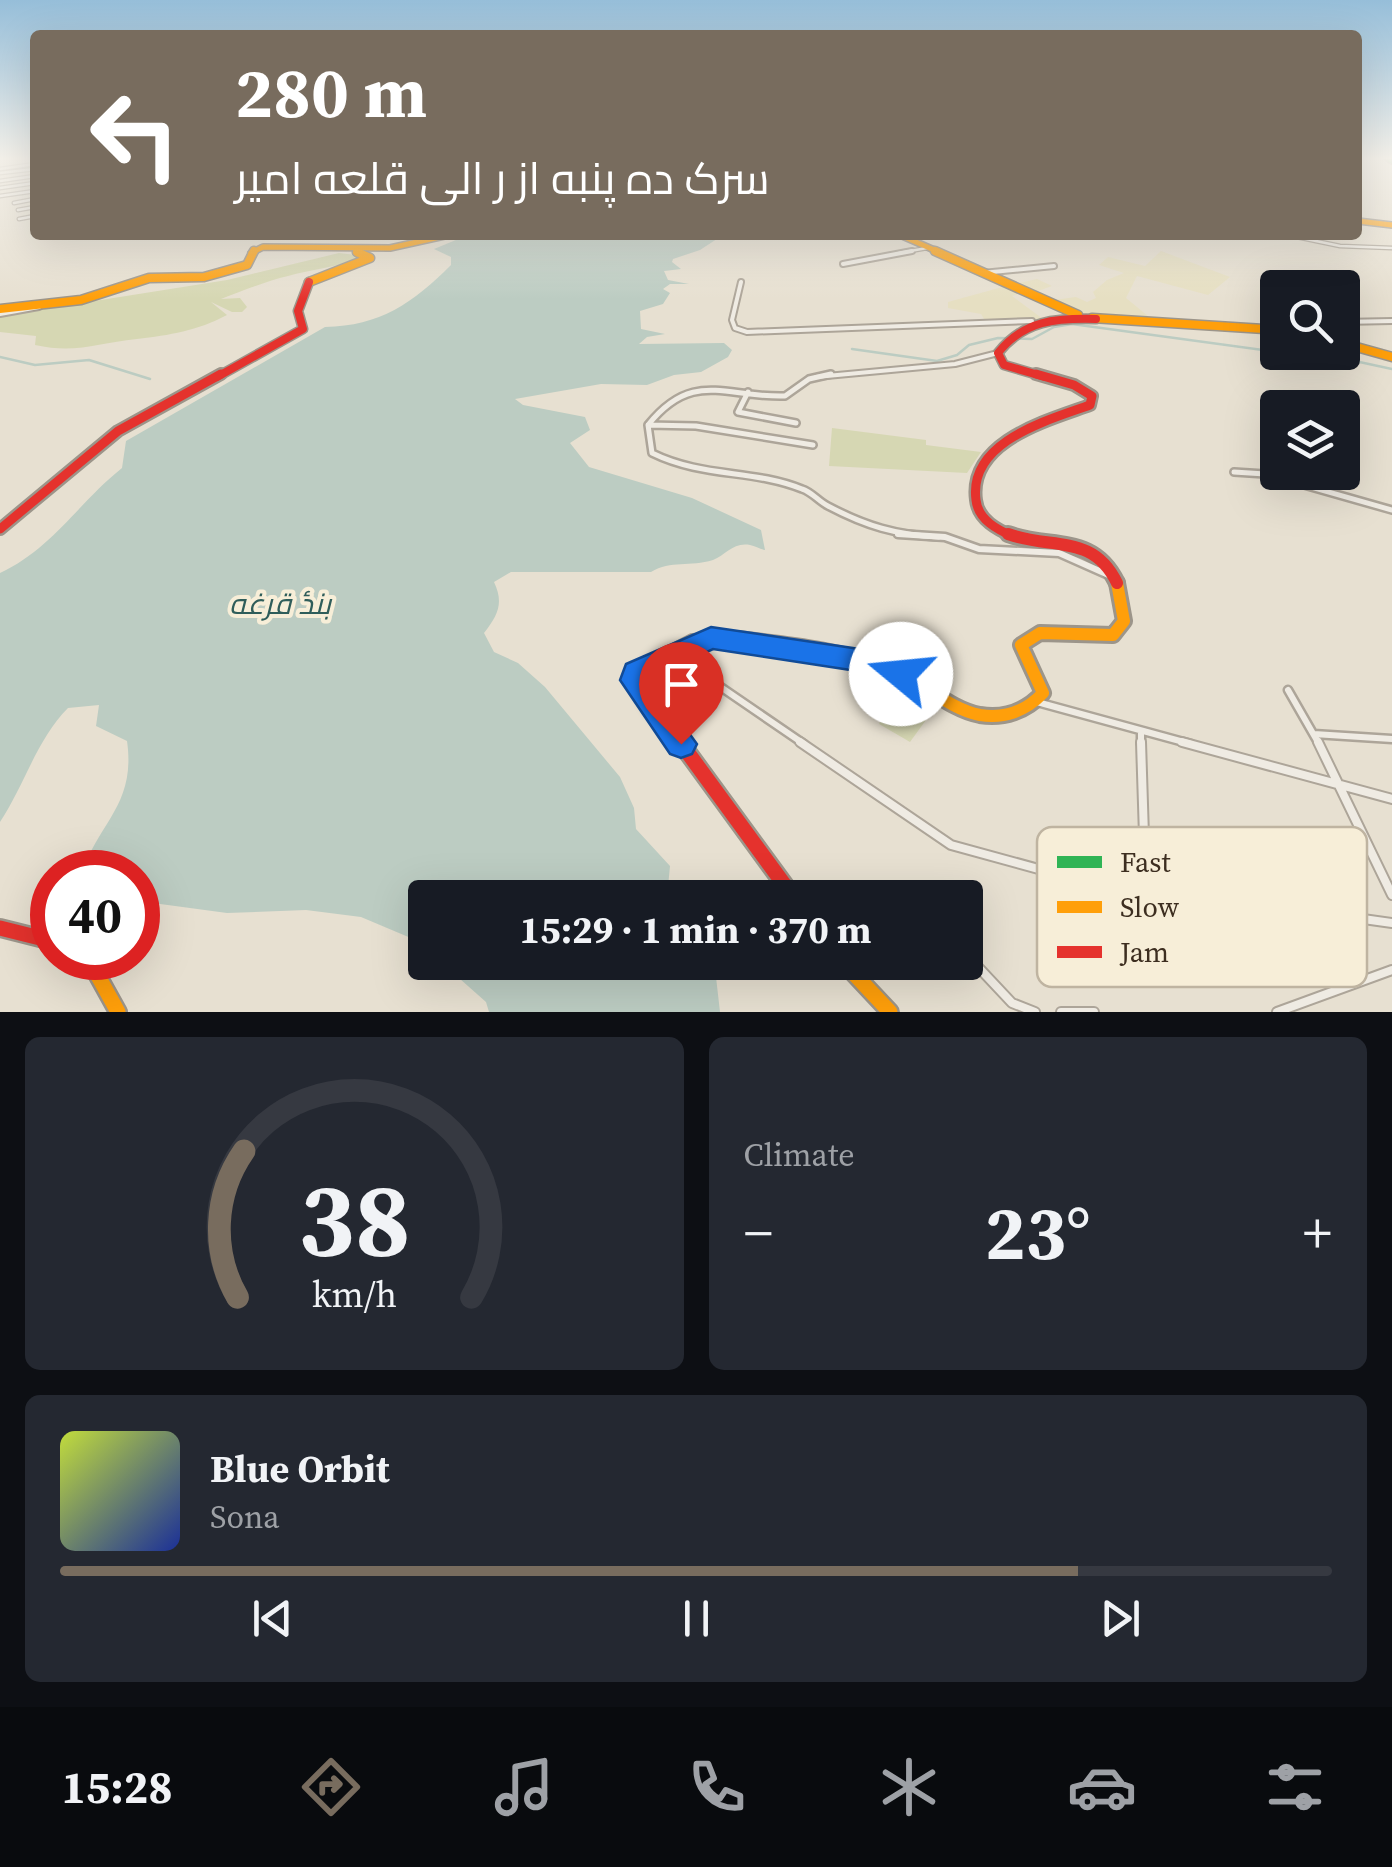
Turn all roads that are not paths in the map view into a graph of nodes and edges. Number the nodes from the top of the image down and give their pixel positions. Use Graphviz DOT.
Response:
graph roads {
  1 [pos="30,209"];
  2 [pos="18,210"];
  3 [pos="30,217"];
  4 [pos="19,219"];
  5 [pos="1362,221"];
  6 [pos="1392,225"];
  7 [pos="426,240"];
  8 [pos="910,240"];
  9 [pos="1306,240"];
  10 [pos="318,248"];
  11 [pos="927,248"];
  12 [pos="1392,248"];
  13 [pos="843,264"];
  14 [pos="1054,266"];
  15 [pos="982,273"];
  16 [pos="741,282"];
  17 [pos="1048,305"];
  18 [pos="0,312"];
  19 [pos="1096,319"];
  20 [pos="1037,321"];
  21 [pos="1392,321"];
  22 [pos="1360,322"];
  23 [pos="1260,329"];
  24 [pos="1360,348"];
  25 [pos="998,353"];
  26 [pos="1392,358"];
  27 [pos="748,392"];
  28 [pos="796,423"];
  29 [pos="648,425"];
  30 [pos="813,445"];
  31 [pos="1234,472"];
  32 [pos="1392,510"];
  33 [pos="0,529"];
  34 [pos="1112,577"];
  35 [pos="671,653"];
  36 [pos="1288,690"];
  37 [pos="1037,702"];
  38 [pos="1141,731"];
  39 [pos="1314,734"];
  40 [pos="1392,739"];
  41 [pos="1338,786"];
  42 [pos="1392,799"];
  43 [pos="1144,827"];
  44 [pos="1358,827"];
  45 [pos="1367,845"];
  46 [pos="1037,868"];
  47 [pos="781,880"];
  48 [pos="1392,895"];
  49 [pos="1367,919"];
  50 [pos="1392,923"];
  51 [pos="0,928"];
  52 [pos="30,935"];
  53 [pos="1392,970"];
  54 [pos="983,972"];
  55 [pos="1367,979"];
  56 [pos="100,980"];
  57 [pos="860,980"];
  58 [pos="1345,987"];
  59 [pos="118,1012"];
  60 [pos="890,1012"];
  61 [pos="1035,1012"];
  62 [pos="1061,1012"];
  63 [pos="1094,1012"];
  64 [pos="1277,1012"];
  1 -- 2 [label="street"];
  3 -- 4 [label="street"];
  5 -- 6 [label="street"];
  7 -- 10 [label="street"];
  8 -- 11 [label="street"];
  9 -- 12 [label="street"];
  10 -- 18 [label="street"];
  10 -- 33 [label="street"];
  11 -- 13 [label="street"];
  11 -- 15 [label="street"];
  14 -- 15 [label="street"];
  15 -- 17 [label="street"];
  16 -- 20 [label="street"];
  17 -- 19 [label="street"];
  17 -- 20 [label="street"];
  19 -- 20 [label="street"];
  19 -- 23 [label="street"];
  20 -- 25 [label="street"];
  21 -- 22 [label="street"];
  24 -- 26 [label="street"];
  25 -- 27 [label="street"];
  25 -- 34 [label="street"];
  27 -- 28 [label="street"];
  27 -- 29 [label="street"];
  29 -- 30 [label="street"];
  29 -- 34 [label="street"];
  31 -- 32 [label="street"];
  34 -- 37 [label="street"];
  35 -- 37 [label="street"];
  35 -- 46 [label="street"];
  35 -- 47 [label="street"];
  36 -- 39 [label="street"];
  37 -- 38 [label="street"];
  38 -- 41 [label="street"];
  38 -- 43 [label="street"];
  39 -- 40 [label="street"];
  39 -- 41 [label="street"];
  41 -- 42 [label="street"];
  41 -- 44 [label="street"];
  45 -- 48 [label="street"];
  49 -- 50 [label="street"];
  51 -- 52 [label="street"];
  53 -- 55 [label="street"];
  54 -- 61 [label="street"];
  56 -- 59 [label="street"];
  57 -- 60 [label="street"];
  58 -- 64 [label="street"];
  62 -- 63 [label="street"];
}
